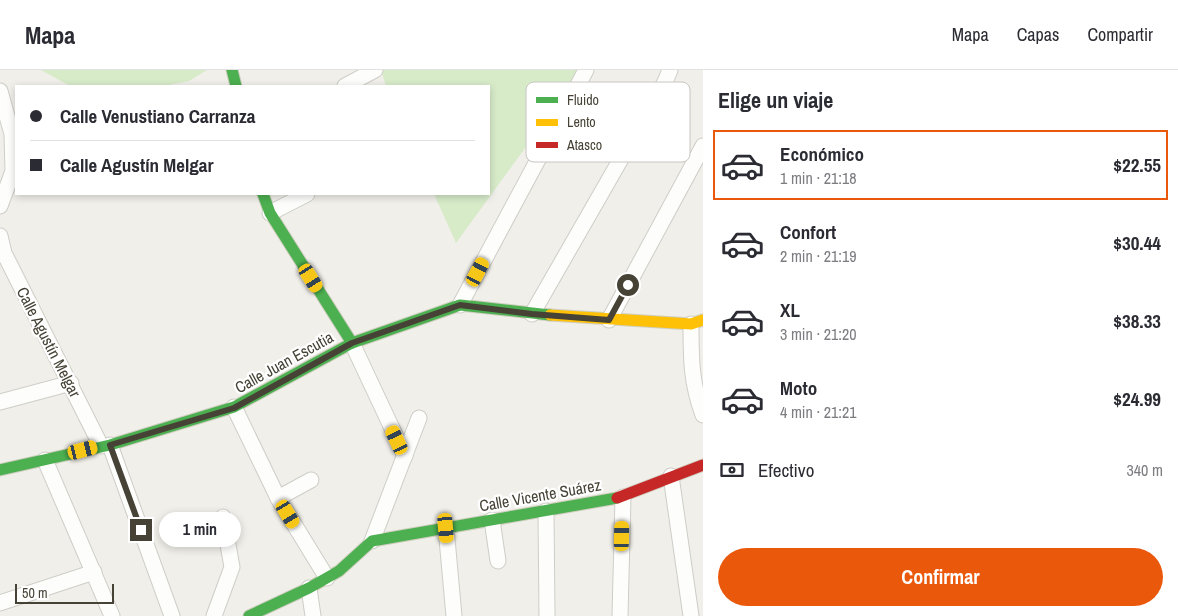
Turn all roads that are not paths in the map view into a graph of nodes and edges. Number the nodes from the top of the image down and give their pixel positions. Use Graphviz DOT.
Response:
graph roads {
  1 [pos="232,70"];
  2 [pos="375,70"];
  3 [pos="586,70"];
  4 [pos="670,70"];
  5 [pos="580,82"];
  6 [pos="664,82"];
  7 [pos="236,85"];
  8 [pos="347,85"];
  9 [pos="0,91"];
  10 [pos="703,146"];
  11 [pos="537,162"];
  12 [pos="619,162"];
  13 [pos="263,195"];
  14 [pos="305,195"];
  15 [pos="0,206"];
  16 [pos="270,213"];
  17 [pos="0,236"];
  18 [pos="460,305"];
  19 [pos="532,314"];
  20 [pos="609,320"];
  21 [pos="697,322"];
  22 [pos="352,343"];
  23 [pos="70,383"];
  24 [pos="0,402"];
  25 [pos="234,408"];
  26 [pos="703,415"];
  27 [pos="419,418"];
  28 [pos="106,445"];
  29 [pos="405,456"];
  30 [pos="45,460"];
  31 [pos="703,465"];
  32 [pos="0,470"];
  33 [pos="670,476"];
  34 [pos="311,480"];
  35 [pos="623,497"];
  36 [pos="278,498"];
  37 [pos="546,511"];
  38 [pos="223,517"];
  39 [pos="492,520"];
  40 [pos="446,528"];
  41 [pos="372,542"];
  42 [pos="498,561"];
  43 [pos="94,572"];
  44 [pos="327,578"];
  45 [pos="309,588"];
  46 [pos="0,603"];
  47 [pos="112,616"];
  48 [pos="172,616"];
  49 [pos="214,616"];
  50 [pos="249,616"];
  51 [pos="313,616"];
  52 [pos="454,616"];
  53 [pos="547,616"];
  54 [pos="620,616"];
  55 [pos="691,616"];
  1 -- 7 [label="street"];
  2 -- 8 [label="street"];
  3 -- 5 [label="street"];
  4 -- 6 [label="street"];
  9 -- 15 [label="street"];
  10 -- 20 [label="street"];
  11 -- 18 [label="street"];
  12 -- 19 [label="street"];
  13 -- 16 [label="street"];
  14 -- 16 [label="street"];
  16 -- 22 [label="street"];
  17 -- 23 [label="street, Calle Agustín Melgar"];
  18 -- 19 [label="street, Calle Juan Escutia"];
  18 -- 22 [label="street, Calle Juan Escutia"];
  19 -- 20 [label="street, Calle Juan Escutia"];
  20 -- 21 [label="street, Calle Juan Escutia"];
  21 -- 26 [label="street"];
  22 -- 25 [label="street, Calle Juan Escutia"];
  22 -- 29 [label="street"];
  23 -- 24 [label="street"];
  23 -- 28 [label="street, Calle Agustín Melgar"];
  25 -- 28 [label="street, Calle Juan Escutia"];
  25 -- 36 [label="street"];
  27 -- 29 [label="street"];
  28 -- 30 [label="street, Calle Juan Escutia"];
  28 -- 48 [label="street, Calle Agustín Melgar"];
  29 -- 41 [label="street"];
  30 -- 32 [label="street, Calle Juan Escutia"];
  30 -- 43 [label="street"];
  31 -- 33 [label="street, Calle Vicente Suárez"];
  33 -- 35 [label="street, Calle Vicente Suárez"];
  33 -- 55 [label="street"];
  34 -- 36 [label="street"];
  35 -- 37 [label="street, Calle Vicente Suárez"];
  35 -- 54 [label="street"];
  36 -- 44 [label="street"];
  37 -- 39 [label="street, Calle Vicente Suárez"];
  37 -- 53 [label="street"];
  38 -- 49 [label="street"];
  39 -- 40 [label="street, Calle Vicente Suárez"];
  39 -- 42 [label="street"];
  40 -- 41 [label="street, Calle Vicente Suárez"];
  40 -- 52 [label="street"];
  41 -- 44 [label="street"];
  43 -- 46 [label="street"];
  43 -- 47 [label="street"];
  44 -- 45 [label="street"];
  45 -- 50 [label="street"];
  45 -- 51 [label="street"];
}
